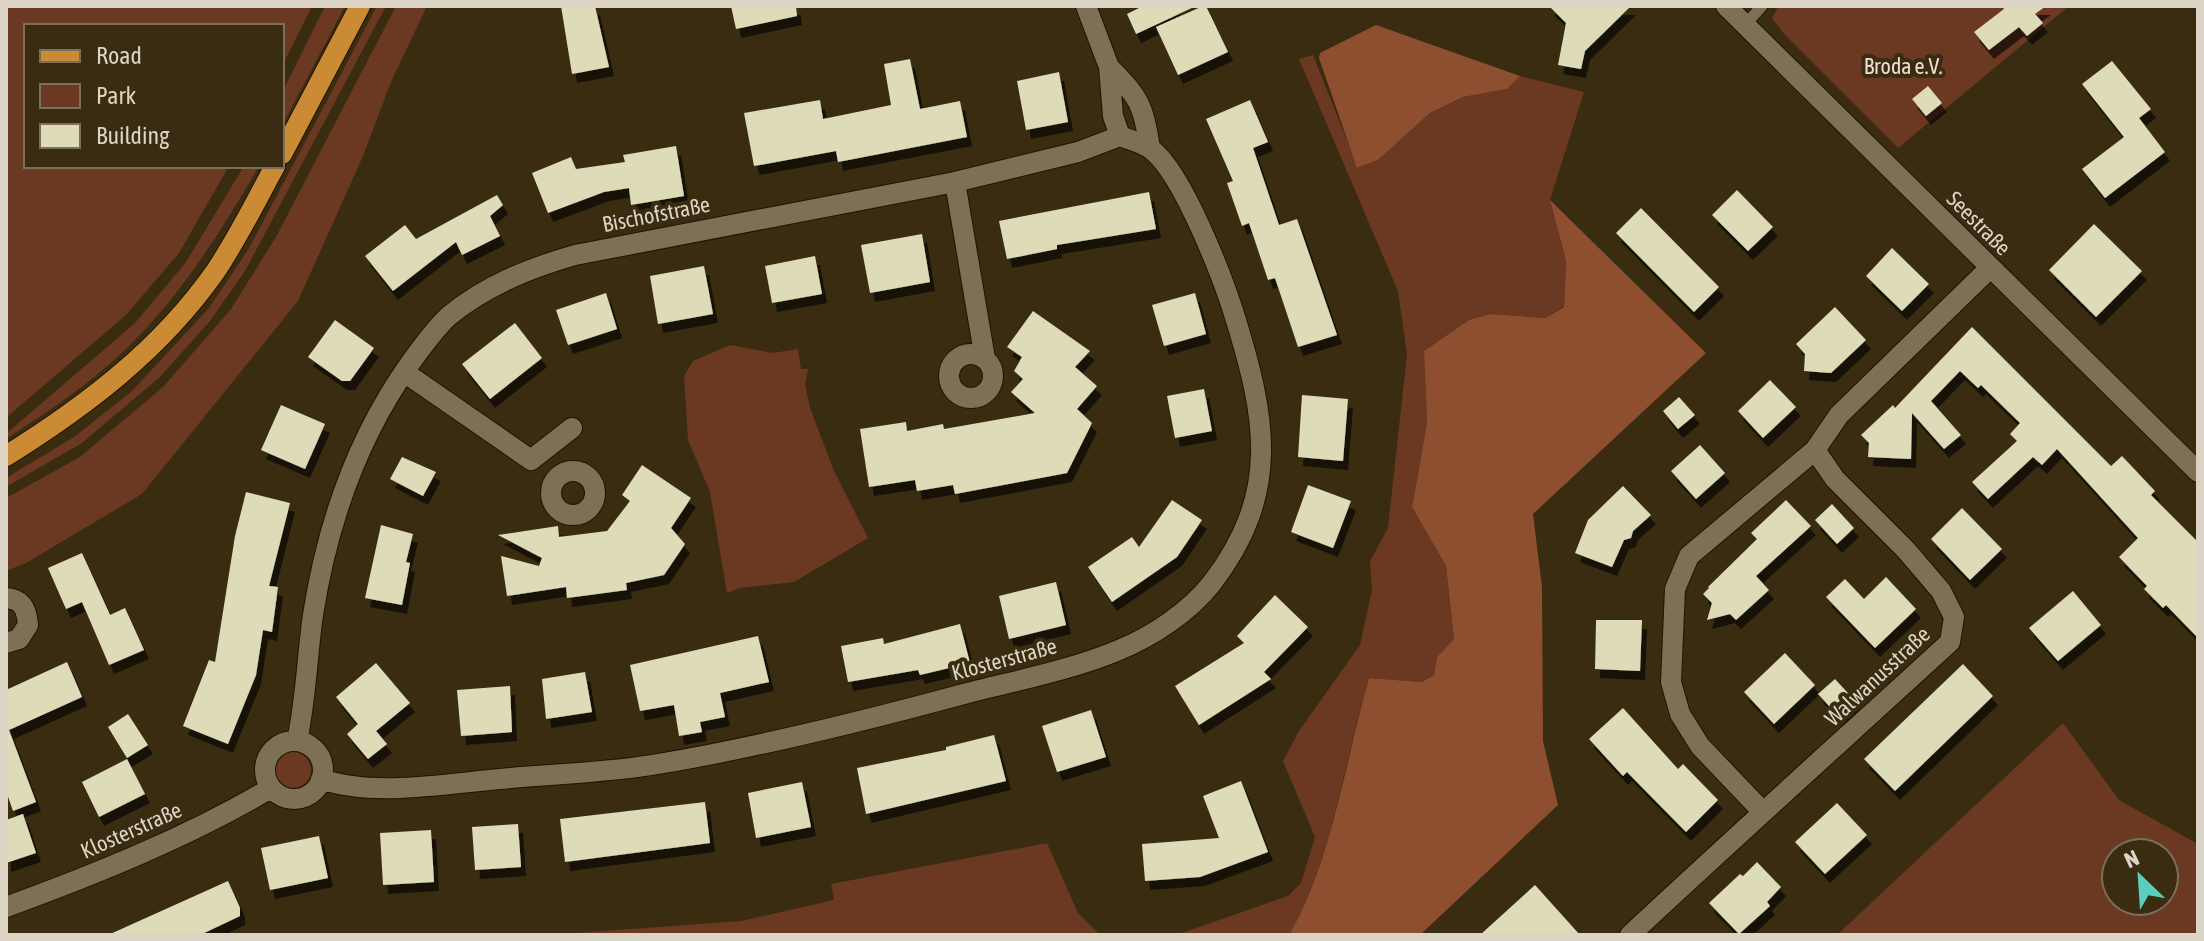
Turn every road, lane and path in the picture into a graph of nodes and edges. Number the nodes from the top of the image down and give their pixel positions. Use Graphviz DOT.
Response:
graph roads {
  1 [pos="360,6"];
  2 [pos="1086,6"];
  3 [pos="1726,6"];
  4 [pos="1762,6"];
  5 [pos="1745,25"];
  6 [pos="1109,67"];
  7 [pos="1120,136"];
  8 [pos="1150,148"];
  9 [pos="284,150"];
  10 [pos="274,168"];
  11 [pos="955,182"];
  12 [pos="1990,268"];
  13 [pos="985,359"];
  14 [pos="404,372"];
  15 [pos="572,428"];
  16 [pos="1815,450"];
  17 [pos="6,456"];
  18 [pos="531,460"];
  19 [pos="2198,472"];
  20 [pos="556,478"];
  21 [pos="6,598"];
  22 [pos="6,643"];
  23 [pos="297,741"];
  24 [pos="321,779"];
  25 [pos="271,788"];
  26 [pos="1762,811"];
  27 [pos="6,907"];
  28 [pos="1630,935"];
  1 -- 9 [label="main road"];
  2 -- 6 [label="street, Klosterstraße"];
  3 -- 5 [label="street, Seestraße"];
  4 -- 5 [label="lane"];
  5 -- 12 [label="street, Seestraße"];
  6 -- 7 [label="street, Klosterstraße"];
  6 -- 8 [label="street, Klosterstraße"];
  7 -- 8 [label="street, Klosterstraße"];
  7 -- 11 [label="street, Bischofstraße"];
  8 -- 24 [label="street, Klosterstraße"];
  10 -- 17 [label="main road"];
  11 -- 13 [label="street"];
  11 -- 14 [label="street, Bischofstraße"];
  12 -- 16 [label="street"];
  12 -- 19 [label="street, Seestraße"];
  14 -- 18 [label="street"];
  14 -- 23 [label="street, Bischofstraße"];
  15 -- 18 [label="street"];
  16 -- 26 [label="street"];
  16 -- 26 [label="street, Walwanusstraße"];
  18 -- 20 [label="street"];
  21 -- 22 [label="street"];
  23 -- 24 [label="street"];
  23 -- 25 [label="street"];
  24 -- 25 [label="street"];
  25 -- 27 [label="street, Klosterstraße"];
  26 -- 28 [label="street, Walwanusstraße"];
}
